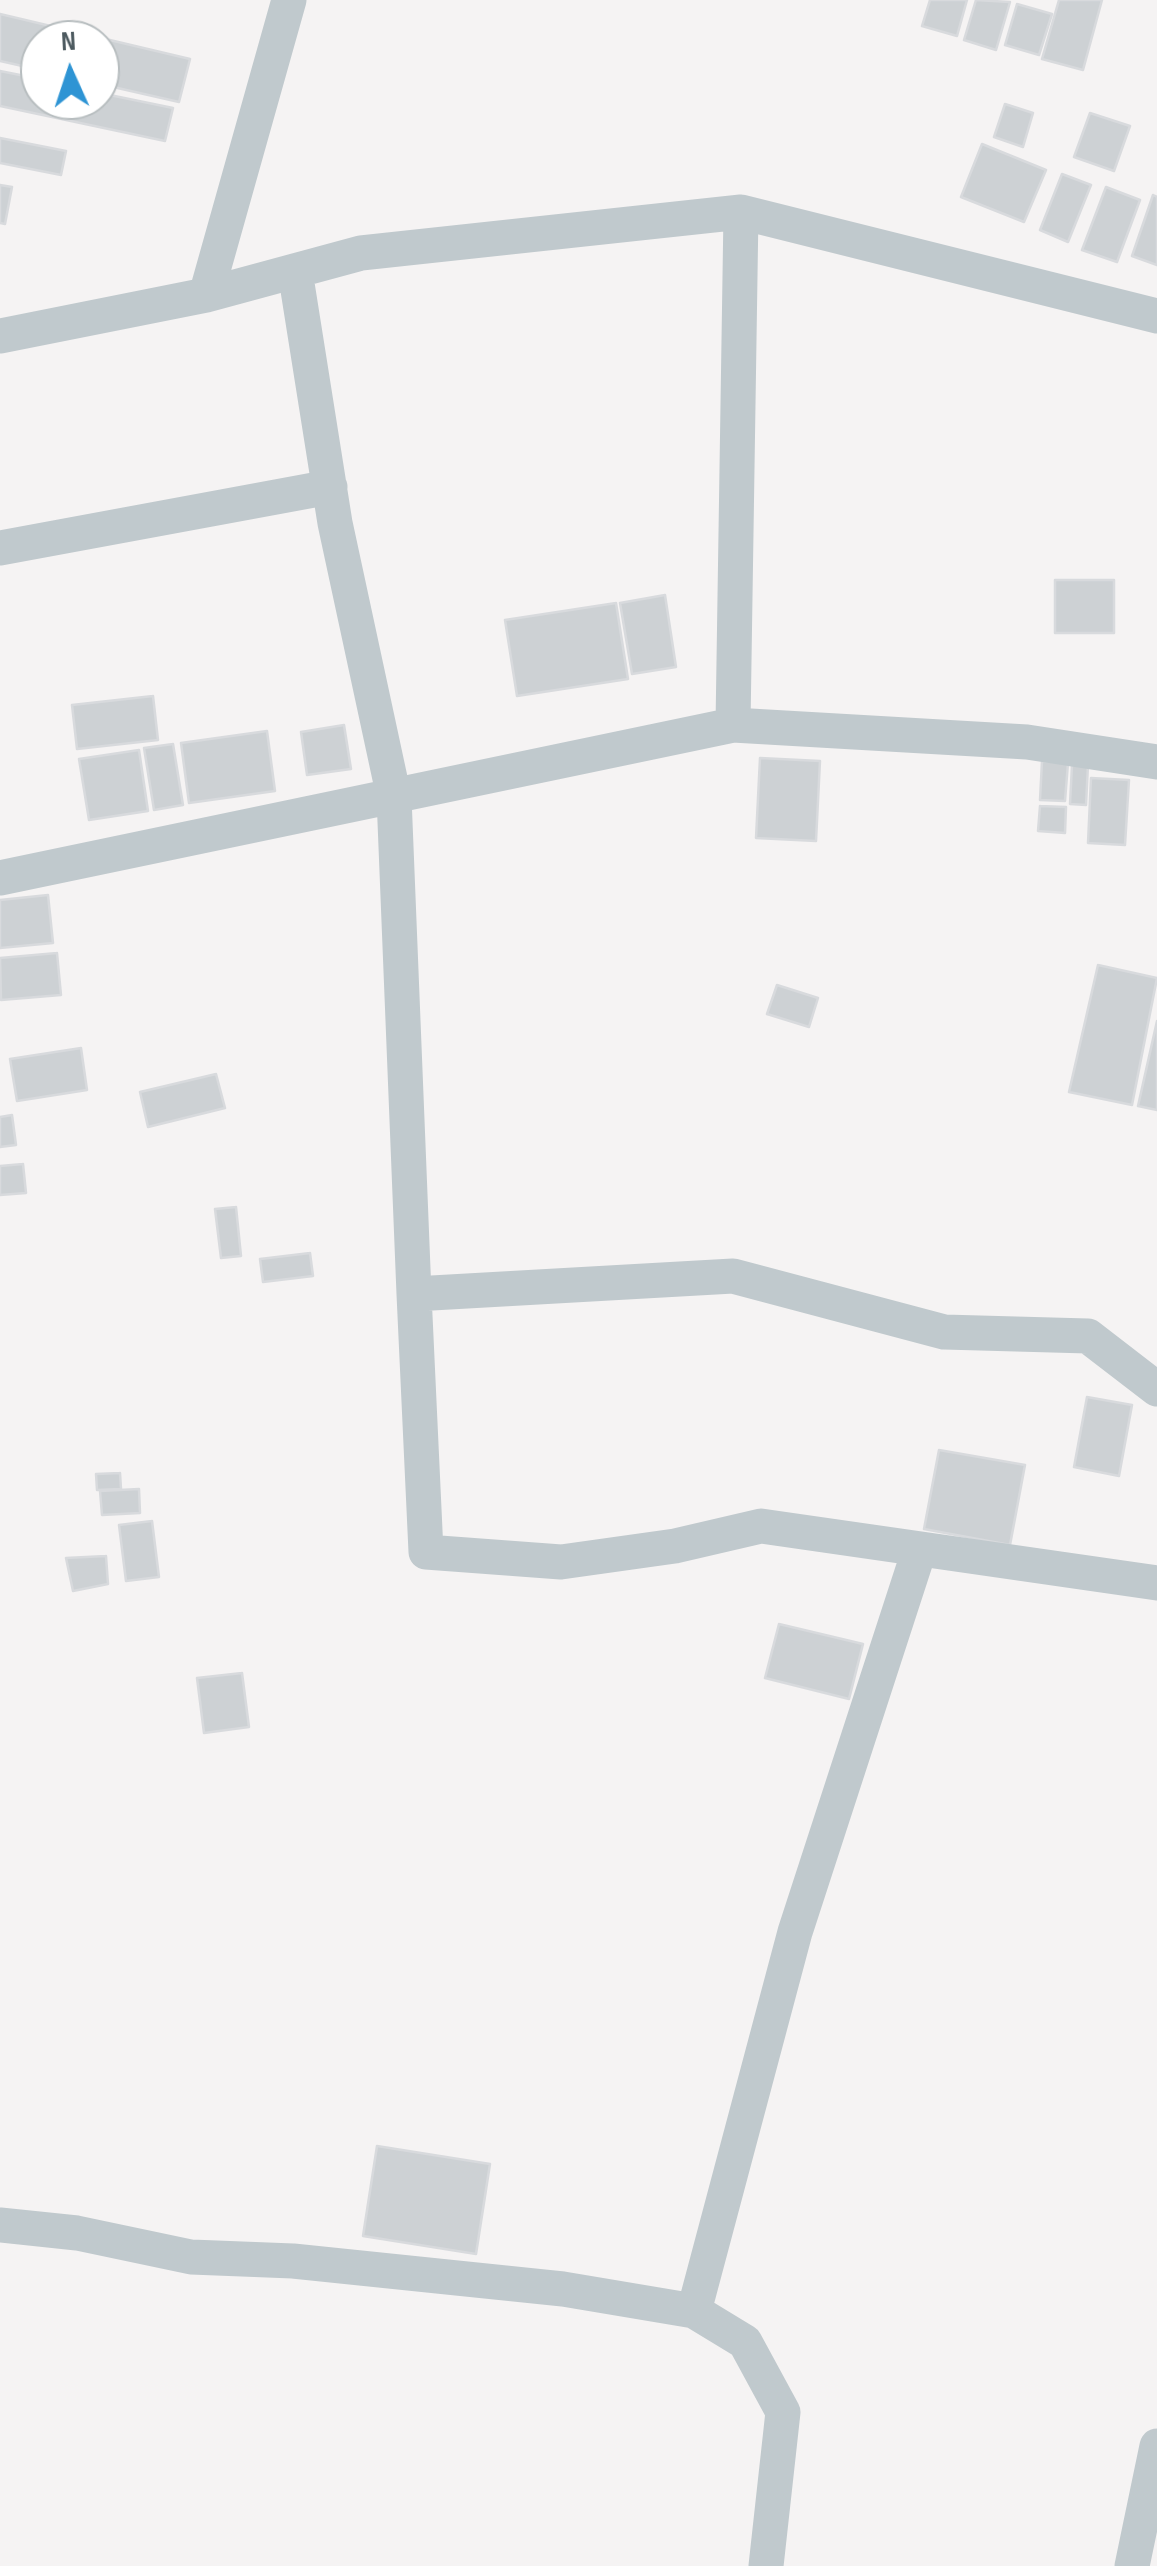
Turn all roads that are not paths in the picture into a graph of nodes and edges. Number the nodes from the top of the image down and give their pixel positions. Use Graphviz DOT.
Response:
graph roads {
  1 [pos="289,0"];
  2 [pos="741,212"];
  3 [pos="294,271"];
  4 [pos="206,294"];
  5 [pos="1157,316"];
  6 [pos="0,336"];
  7 [pos="330,486"];
  8 [pos="0,548"];
  9 [pos="733,724"];
  10 [pos="1157,762"];
  11 [pos="394,797"];
  12 [pos="0,878"];
  13 [pos="414,1294"];
  14 [pos="1157,1389"];
  15 [pos="919,1551"];
  16 [pos="1157,1584"];
  17 [pos="0,2224"];
  18 [pos="694,2311"];
  19 [pos="1157,2446"];
  20 [pos="766,2566"];
  21 [pos="1132,2566"];
  1 -- 4 [label="street"];
  2 -- 3 [label="street"];
  2 -- 5 [label="street"];
  2 -- 9 [label="street"];
  3 -- 4 [label="street"];
  3 -- 7 [label="street"];
  4 -- 6 [label="street"];
  7 -- 8 [label="street"];
  7 -- 11 [label="street"];
  9 -- 10 [label="street"];
  9 -- 11 [label="street"];
  11 -- 12 [label="street"];
  11 -- 13 [label="street"];
  13 -- 14 [label="street"];
  13 -- 15 [label="street"];
  15 -- 16 [label="street"];
  15 -- 18 [label="street"];
  17 -- 18 [label="street"];
  18 -- 20 [label="street"];
  19 -- 21 [label="street"];
}
